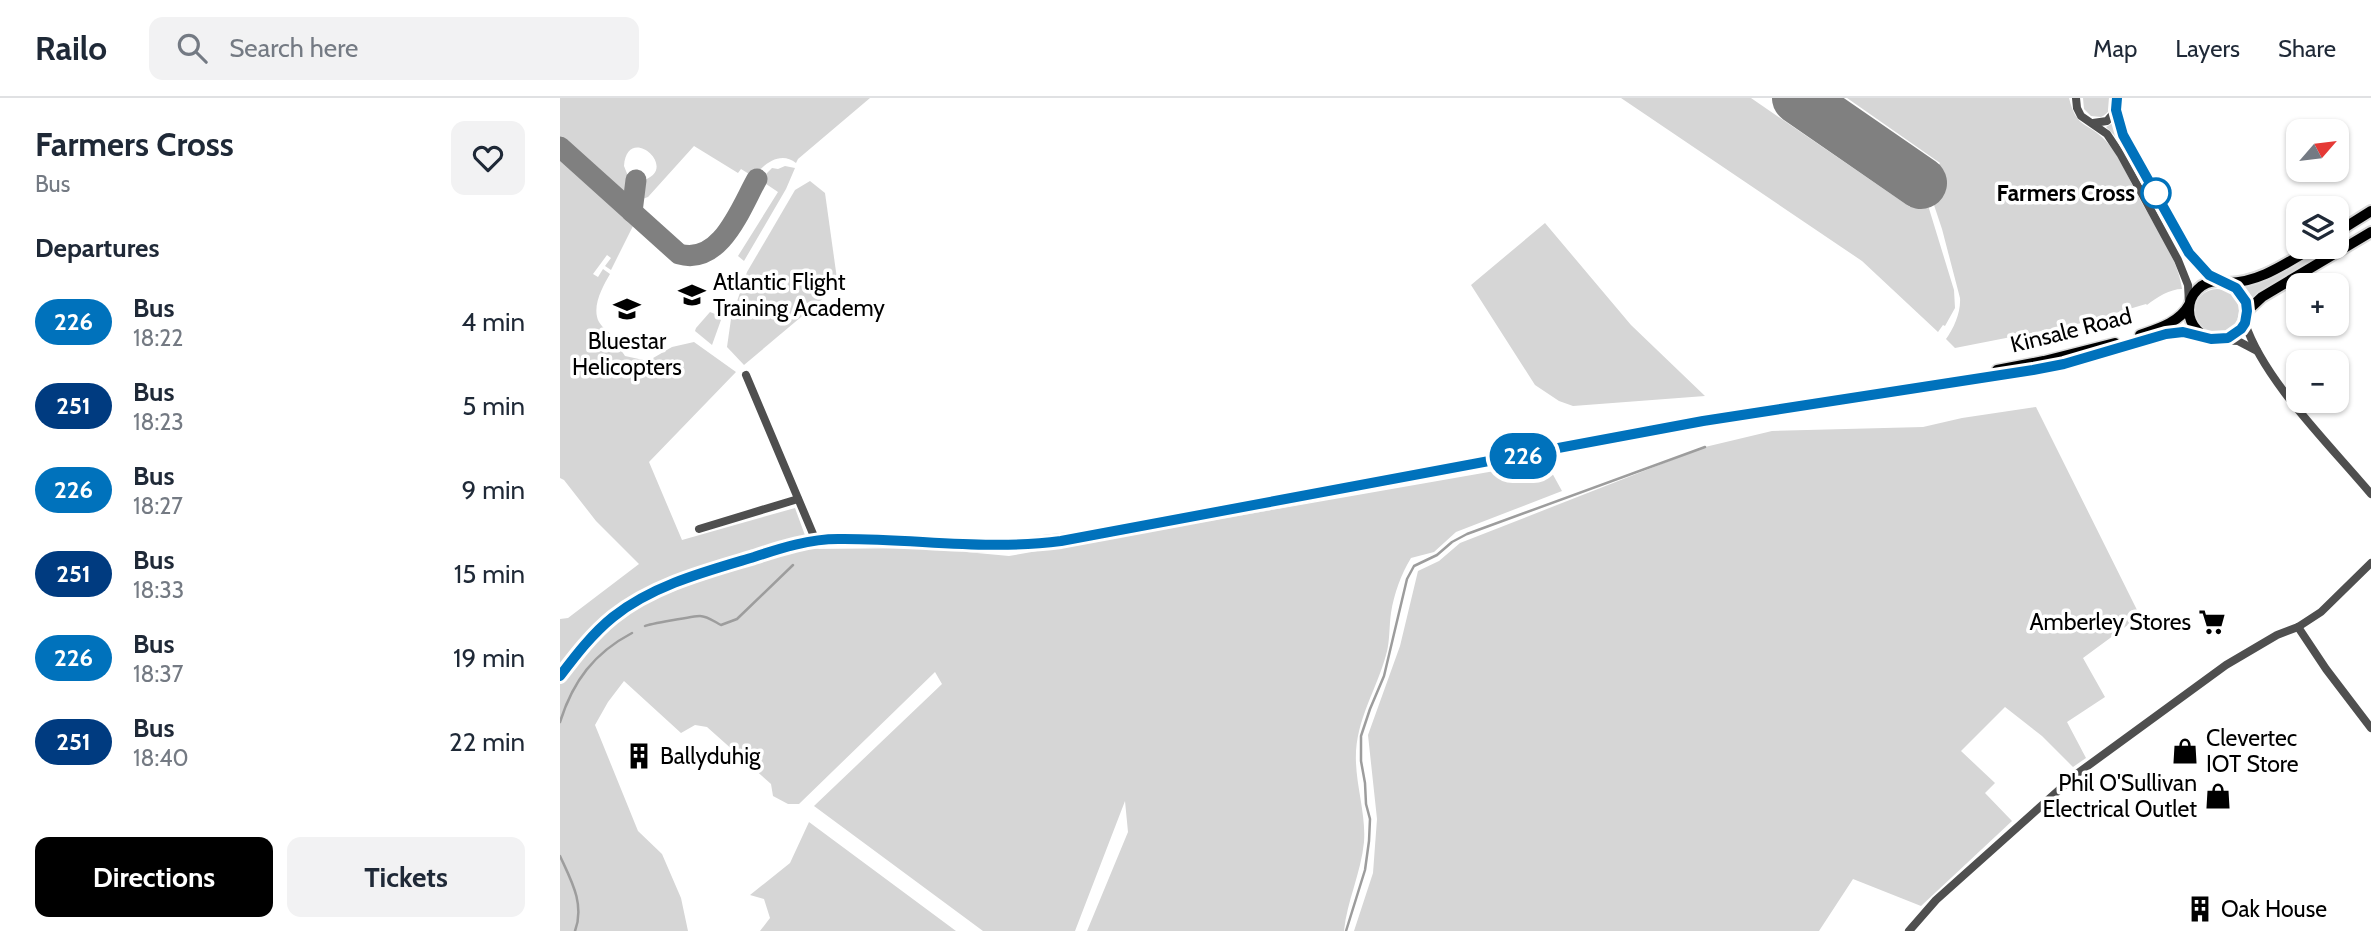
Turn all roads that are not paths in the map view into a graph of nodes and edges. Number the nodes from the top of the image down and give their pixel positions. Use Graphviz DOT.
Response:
graph roads {
  1 [pos="2118,98"];
  2 [pos="2076,99"];
  3 [pos="2116,110"];
  4 [pos="2089,121"];
  5 [pos="2371,211"];
  6 [pos="2349,225"];
  7 [pos="2371,232"];
  8 [pos="2293,259"];
  9 [pos="2223,282"];
  10 [pos="2189,304"];
  11 [pos="2246,317"];
  12 [pos="2203,336"];
  13 [pos="2220,340"];
  14 [pos="2257,351"];
  15 [pos="746,375"];
  16 [pos="1956,381"];
  17 [pos="2371,494"];
  18 [pos="798,499"];
  19 [pos="699,529"];
  20 [pos="816,541"];
  21 [pos="2371,563"];
  22 [pos="2298,627"];
  23 [pos="560,676"];
  24 [pos="2371,728"];
  25 [pos="1909,931"];
  1 -- 3 [label="street"];
  2 -- 4 [label="street"];
  3 -- 4 [label="street"];
  3 -- 9 [label="street"];
  4 -- 10 [label="street"];
  5 -- 6 [label="highway"];
  7 -- 11 [label="highway"];
  8 -- 9 [label="highway"];
  9 -- 10 [label="highway"];
  9 -- 11 [label="highway"];
  10 -- 12 [label="highway"];
  10 -- 16 [label="main road, Kinsale Road"];
  11 -- 13 [label="highway"];
  11 -- 14 [label="street"];
  12 -- 13 [label="highway"];
  12 -- 16 [label="main road, Kinsale Road"];
  13 -- 14 [label="street"];
  14 -- 17 [label="street"];
  15 -- 18 [label="street"];
  16 -- 20 [label="main road, Kinsale Road"];
  18 -- 19 [label="street"];
  18 -- 20 [label="street"];
  20 -- 23 [label="main road, Kinsale Road"];
  21 -- 22 [label="street"];
  22 -- 24 [label="street"];
  22 -- 25 [label="street"];
}
